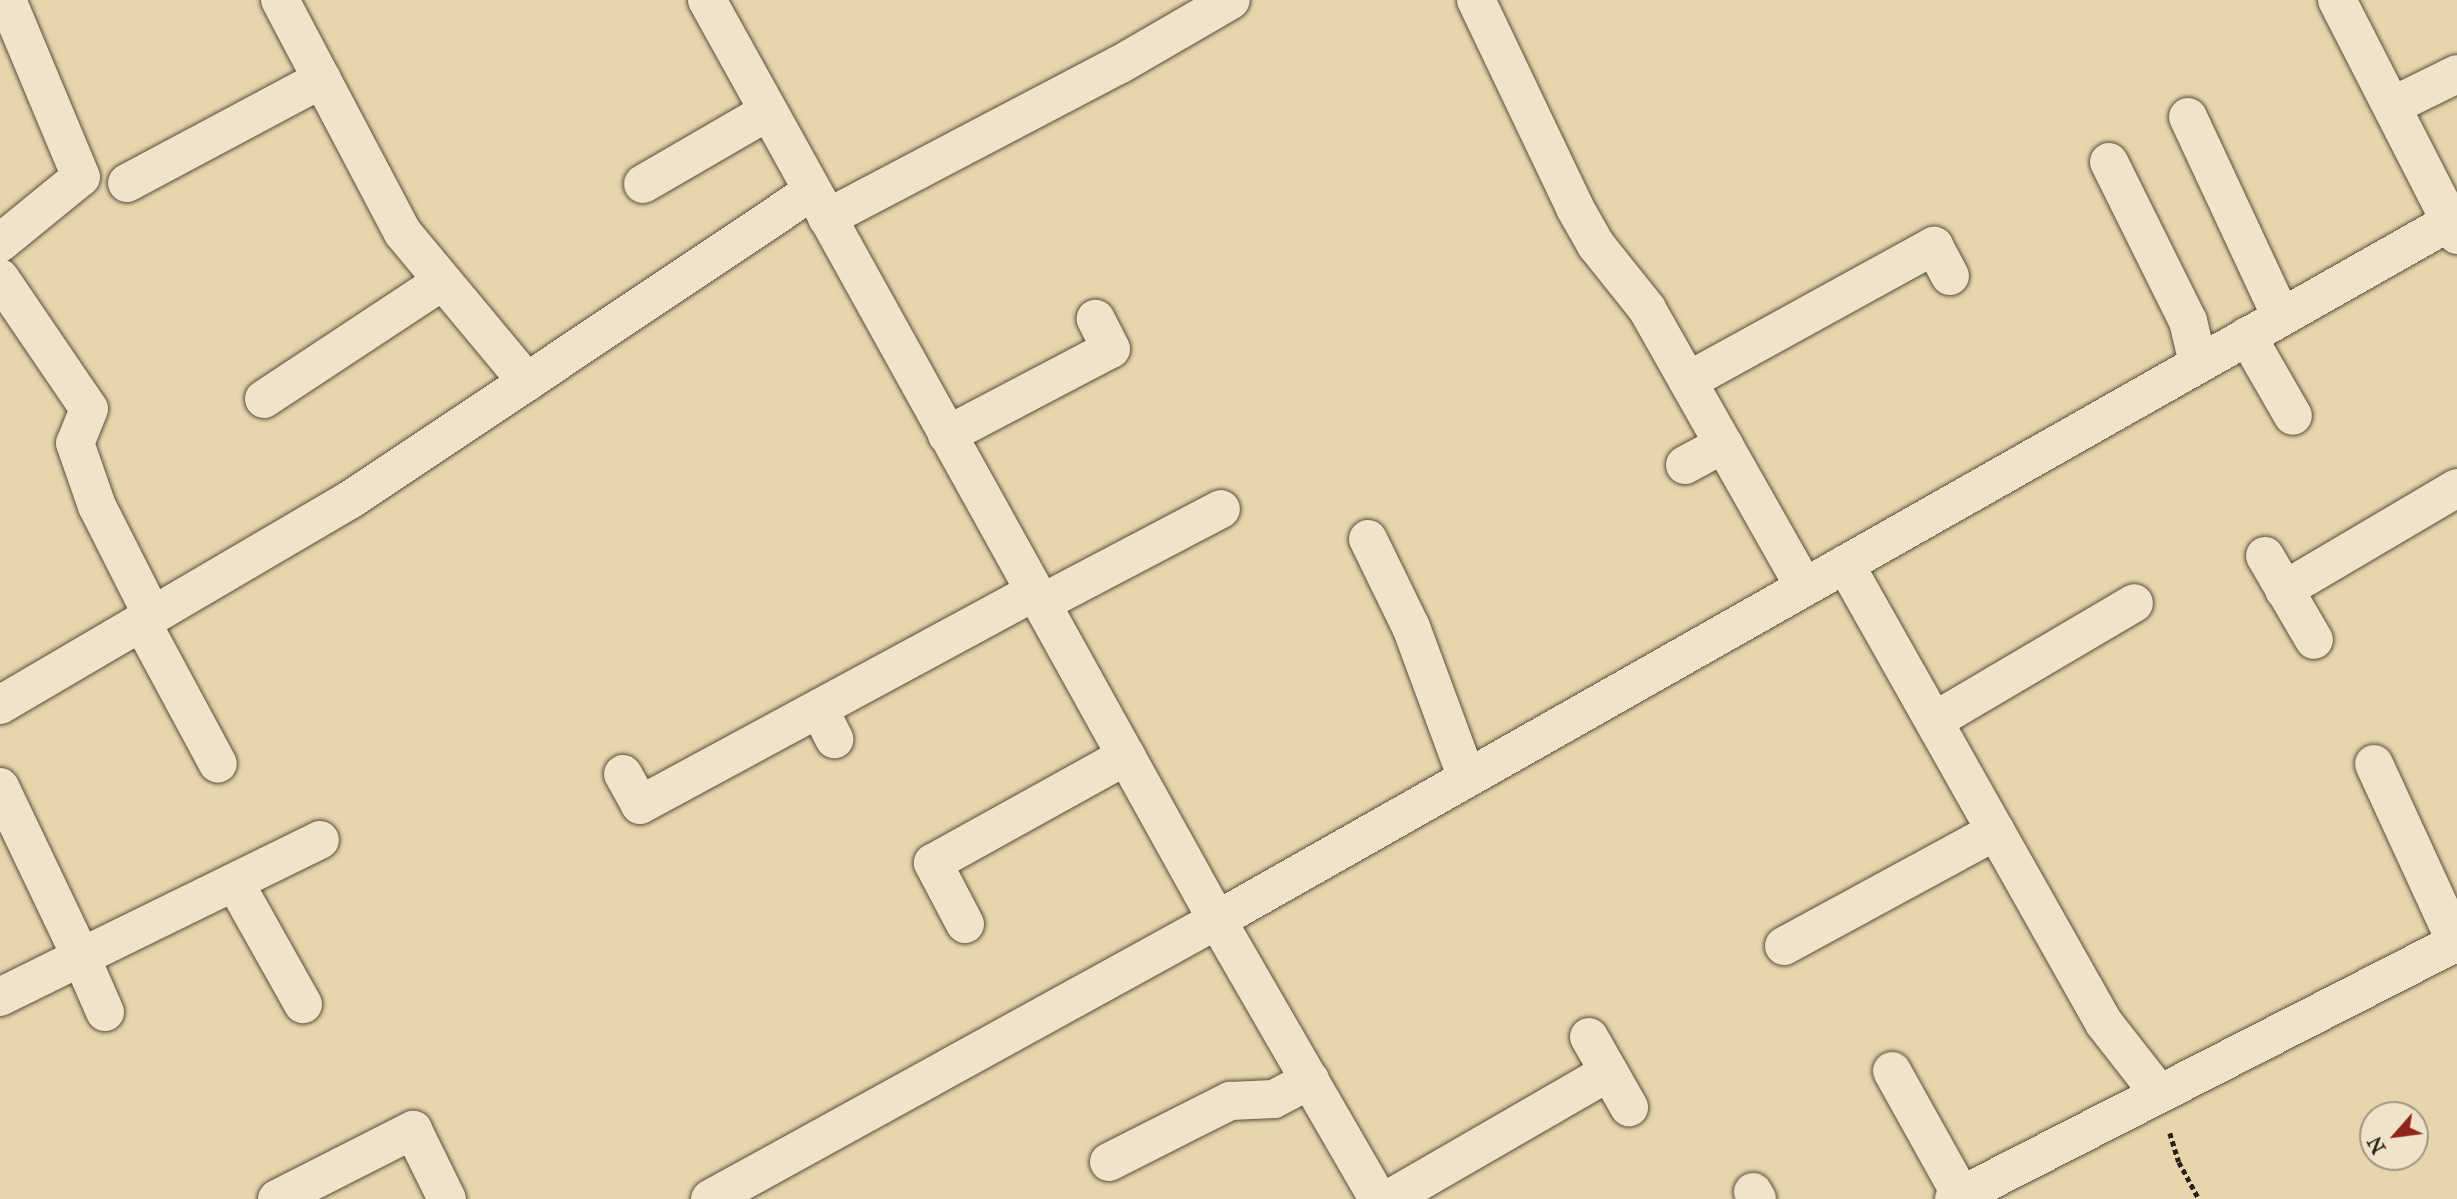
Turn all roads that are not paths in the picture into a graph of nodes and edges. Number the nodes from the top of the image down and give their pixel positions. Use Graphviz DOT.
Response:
graph roads {
  1 [pos="7,0"];
  2 [pos="280,0"];
  3 [pos="706,0"];
  4 [pos="1231,0"];
  5 [pos="1476,0"];
  6 [pos="2337,0"];
  7 [pos="1188,11"];
  8 [pos="2457,74"];
  9 [pos="322,79"];
  10 [pos="2392,106"];
  11 [pos="767,112"];
  12 [pos="2188,117"];
  13 [pos="2109,162"];
  14 [pos="127,183"];
  15 [pos="643,184"];
  16 [pos="819,205"];
  17 [pos="2455,225"];
  18 [pos="0,243"];
  19 [pos="1950,275"];
  20 [pos="0,278"];
  21 [pos="443,281"];
  22 [pos="2281,316"];
  23 [pos="1096,319"];
  24 [pos="2247,336"];
  25 [pos="2198,363"];
  26 [pos="1688,381"];
  27 [pos="527,382"];
  28 [pos="264,399"];
  29 [pos="2293,416"];
  30 [pos="947,435"];
  31 [pos="1724,444"];
  32 [pos="1685,465"];
  33 [pos="2457,488"];
  34 [pos="1221,509"];
  35 [pos="1368,539"];
  36 [pos="2265,556"];
  37 [pos="1845,564"];
  38 [pos="1804,586"];
  39 [pos="2284,590"];
  40 [pos="1038,597"];
  41 [pos="2134,603"];
  42 [pos="146,618"];
  43 [pos="2314,640"];
  44 [pos="0,705"];
  45 [pos="1934,721"];
  46 [pos="1126,756"];
  47 [pos="218,764"];
  48 [pos="2374,764"];
  49 [pos="623,774"];
  50 [pos="1468,778"];
  51 [pos="0,787"];
  52 [pos="1996,831"];
  53 [pos="320,840"];
  54 [pos="235,883"];
  55 [pos="1217,920"];
  56 [pos="965,924"];
  57 [pos="2456,942"];
  58 [pos="1784,946"];
  59 [pos="81,957"];
  60 [pos="0,997"];
  61 [pos="303,1004"];
  62 [pos="105,1012"];
  63 [pos="1589,1037"];
  64 [pos="1609,1072"];
  65 [pos="1892,1072"];
  66 [pos="1310,1080"];
  67 [pos="2158,1092"];
  68 [pos="1629,1107"];
  69 [pos="1109,1162"];
  70 [pos="1958,1197"];
  71 [pos="277,1199"];
  72 [pos="447,1199"];
  73 [pos="710,1199"];
  74 [pos="1378,1199"];
  75 [pos="1389,1199"];
  1 -- 18 [label="street"];
  2 -- 9 [label="street"];
  3 -- 11 [label="street"];
  4 -- 7 [label="street"];
  5 -- 26 [label="street"];
  6 -- 10 [label="street"];
  7 -- 16 [label="street"];
  8 -- 10 [label="street"];
  9 -- 14 [label="street"];
  9 -- 21 [label="street"];
  10 -- 17 [label="street"];
  11 -- 15 [label="street"];
  11 -- 16 [label="street"];
  12 -- 22 [label="street"];
  13 -- 25 [label="street"];
  16 -- 27 [label="street"];
  16 -- 30 [label="street"];
  17 -- 22 [label="street"];
  19 -- 26 [label="street"];
  20 -- 42 [label="street"];
  21 -- 27 [label="street"];
  21 -- 28 [label="street"];
  22 -- 24 [label="street"];
  23 -- 30 [label="street"];
  24 -- 25 [label="street"];
  24 -- 29 [label="street"];
  25 -- 37 [label="street"];
  26 -- 31 [label="street"];
  27 -- 42 [label="street"];
  30 -- 40 [label="street"];
  31 -- 32 [label="street"];
  31 -- 38 [label="street"];
  33 -- 39 [label="street"];
  34 -- 40 [label="street"];
  35 -- 50 [label="street"];
  36 -- 39 [label="street"];
  37 -- 38 [label="street"];
  37 -- 45 [label="street"];
  38 -- 50 [label="street"];
  39 -- 43 [label="street"];
  40 -- 46 [label="street"];
  40 -- 49 [label="street"];
  41 -- 45 [label="street"];
  42 -- 44 [label="street"];
  42 -- 47 [label="street"];
  45 -- 52 [label="street"];
  46 -- 55 [label="street"];
  46 -- 56 [label="street"];
  48 -- 57 [label="street"];
  50 -- 55 [label="street"];
  51 -- 59 [label="street"];
  52 -- 58 [label="street"];
  52 -- 67 [label="street"];
  53 -- 54 [label="street"];
  54 -- 59 [label="street"];
  54 -- 61 [label="street"];
  55 -- 66 [label="street"];
  55 -- 73 [label="street"];
  57 -- 67 [label="street"];
  59 -- 60 [label="street"];
  59 -- 62 [label="street"];
  63 -- 64 [label="street"];
  64 -- 68 [label="street"];
  64 -- 75 [label="street"];
  65 -- 70 [label="street"];
  66 -- 69 [label="street"];
  66 -- 74 [label="street"];
  67 -- 70 [label="street"];
  71 -- 72 [label="street"];
}
